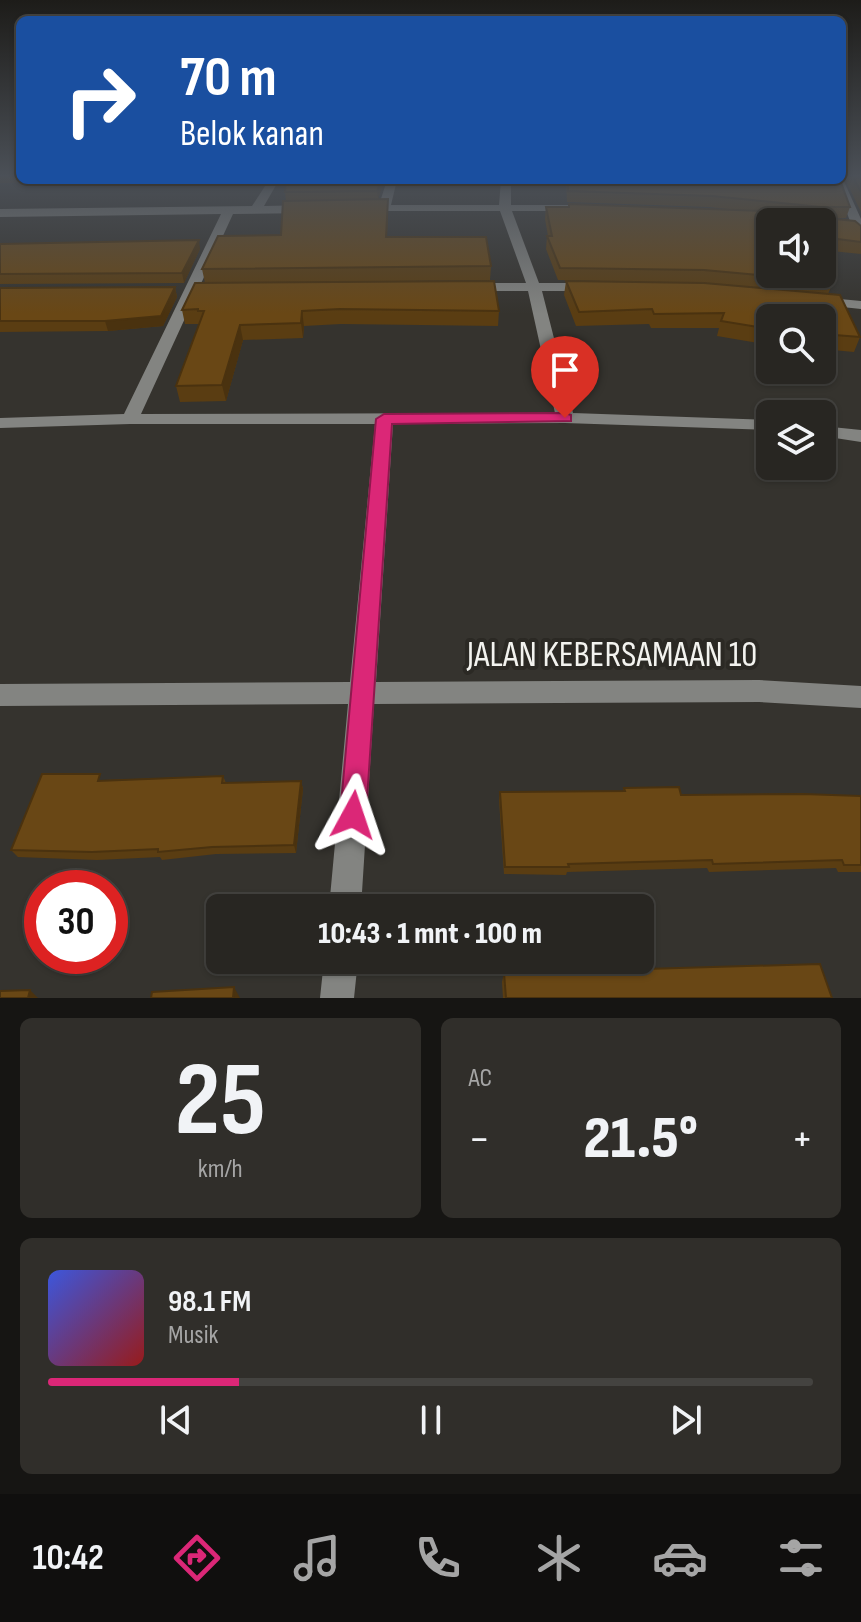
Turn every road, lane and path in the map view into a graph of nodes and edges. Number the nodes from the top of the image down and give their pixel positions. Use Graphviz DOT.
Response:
graph roads {
  1 [pos="223,222"];
  2 [pos="510,222"];
  3 [pos="456,287"];
  4 [pos="534,287"];
  5 [pos="609,287"];
  6 [pos="803,300"];
  7 [pos="861,305"];
  8 [pos="565,418"];
  9 [pos="130,419"];
  10 [pos="384,419"];
  11 [pos="0,423"];
  12 [pos="756,425"];
  13 [pos="836,433"];
  14 [pos="861,436"];
  15 [pos="363,691"];
  16 [pos="0,695"];
  17 [pos="861,697"];
  18 [pos="346,894"];
  19 [pos="340,974"];
  20 [pos="337,998"];
  1 -- 9 [label="street"];
  2 -- 4 [label="street"];
  3 -- 4 [label="street"];
  4 -- 5 [label="street"];
  4 -- 8 [label="street"];
  6 -- 7 [label="street"];
  8 -- 10 [label="street"];
  8 -- 12 [label="street"];
  9 -- 10 [label="street"];
  9 -- 11 [label="street"];
  10 -- 15 [label="street"];
  13 -- 14 [label="street"];
  15 -- 16 [label="street, JALAN KEBERSAMAAN 10"];
  15 -- 17 [label="street, JALAN KEBERSAMAAN 10"];
  15 -- 18 [label="street"];
  19 -- 20 [label="street"];
}
